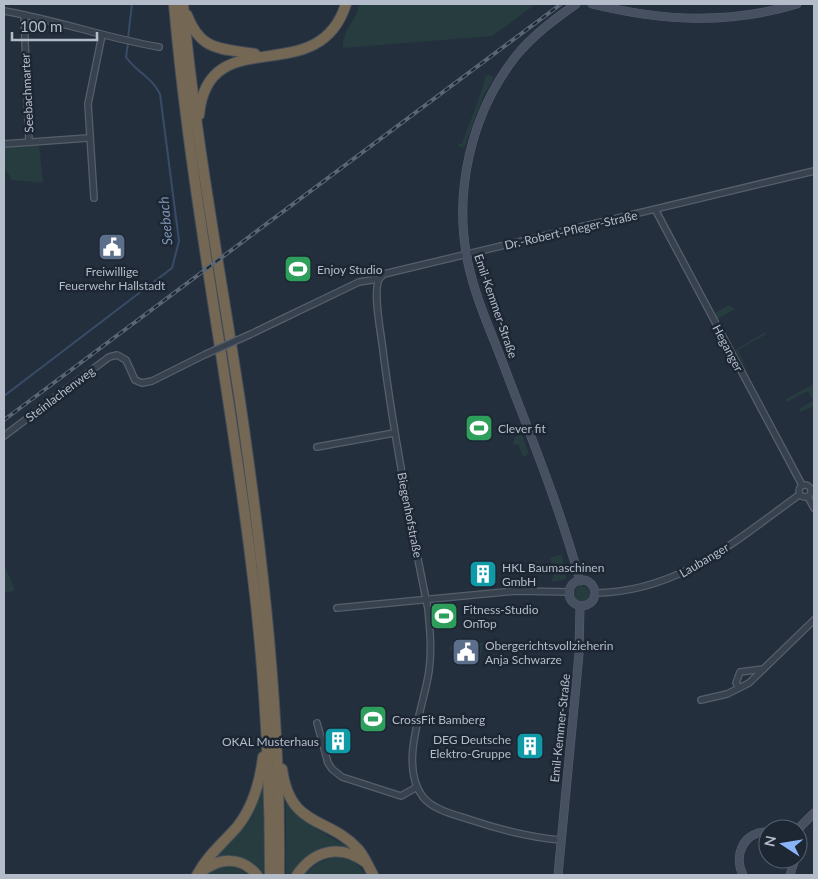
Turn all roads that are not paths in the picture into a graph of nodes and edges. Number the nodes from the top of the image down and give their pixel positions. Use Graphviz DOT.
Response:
graph roads {
  1 [pos="174,4"];
  2 [pos="183,4"];
  3 [pos="346,4"];
  4 [pos="576,4"];
  5 [pos="592,4"];
  6 [pos="797,4"];
  7 [pos="4,11"];
  8 [pos="24,15"];
  9 [pos="102,35"];
  10 [pos="159,47"];
  11 [pos="263,56"];
  12 [pos="198,126"];
  13 [pos="88,138"];
  14 [pos="29,142"];
  15 [pos="4,144"];
  16 [pos="814,171"];
  17 [pos="94,198"];
  18 [pos="656,211"];
  19 [pos="466,254"];
  20 [pos="379,279"];
  21 [pos="117,355"];
  22 [pos="394,432"];
  23 [pos="4,436"];
  24 [pos="317,447"];
  25 [pos="802,485"];
  26 [pos="812,486"];
  27 [pos="799,495"];
  28 [pos="808,497"];
  29 [pos="814,508"];
  30 [pos="580,581"];
  31 [pos="570,592"];
  32 [pos="595,593"];
  33 [pos="426,598"];
  34 [pos="580,606"];
  35 [pos="337,608"];
  36 [pos="814,620"];
  37 [pos="763,669"];
  38 [pos="739,688"];
  39 [pos="701,700"];
  40 [pos="318,723"];
  41 [pos="271,733"];
  42 [pos="417,787"];
  43 [pos="758,833"];
  44 [pos="560,840"];
  45 [pos="368,864"];
  46 [pos="198,875"];
  47 [pos="258,875"];
  48 [pos="270,875"];
  49 [pos="279,875"];
  50 [pos="297,875"];
  51 [pos="373,875"];
  52 [pos="558,875"];
  53 [pos="742,875"];
  1 -- 41 [label="highway"];
  2 -- 11 [label="highway"];
  2 -- 12 [label="highway"];
  3 -- 11 [label="highway"];
  4 -- 19 [label="street, Emil-Kemmer-Straße"];
  5 -- 6 [label="street"];
  7 -- 8 [label="street"];
  8 -- 9 [label="street"];
  8 -- 14 [label="street, Seebachmarter"];
  9 -- 10 [label="street"];
  9 -- 13 [label="street"];
  11 -- 12 [label="highway"];
  12 -- 41 [label="highway"];
  13 -- 14 [label="street, Seebachmarter"];
  13 -- 17 [label="street"];
  14 -- 15 [label="street, Seebachmarter"];
  16 -- 18 [label="street, Dr.-Robert-Pfleger-Straße"];
  18 -- 19 [label="street, Dr.-Robert-Pfleger-Straße"];
  18 -- 25 [label="street, Heganger"];
  19 -- 20 [label="street, Dr.-Robert-Pfleger-Straße"];
  19 -- 30 [label="street, Emil-Kemmer-Straße"];
  20 -- 21 [label="street, Dr.-Robert-Pfleger-Straße, bridge"];
  20 -- 22 [label="street, Biegenhofstraße"];
  21 -- 23 [label="street, Steinlachenweg"];
  22 -- 24 [label="street"];
  22 -- 33 [label="street, Biegenhofstraße"];
  25 -- 26 [label="street"];
  25 -- 27 [label="street"];
  26 -- 28 [label="street"];
  27 -- 28 [label="street"];
  27 -- 32 [label="street, Laubanger"];
  28 -- 29 [label="street"];
  30 -- 31 [label="street"];
  30 -- 32 [label="street"];
  31 -- 33 [label="street"];
  31 -- 34 [label="street"];
  32 -- 34 [label="street"];
  33 -- 35 [label="street"];
  33 -- 42 [label="street, Biegenhofstraße"];
  34 -- 44 [label="street, Emil-Kemmer-Straße"];
  36 -- 37 [label="street"];
  37 -- 38 [label="street"];
  37 -- 38 [label="street"];
  38 -- 39 [label="street"];
  40 -- 42 [label="street"];
  41 -- 45 [label="highway"];
  41 -- 46 [label="highway"];
  41 -- 48 [label="highway"];
  41 -- 49 [label="highway"];
  42 -- 44 [label="street"];
  43 -- 53 [label="street"];
  44 -- 52 [label="street, Emil-Kemmer-Straße"];
  45 -- 50 [label="highway"];
  45 -- 51 [label="highway"];
  46 -- 47 [label="highway"];
}
